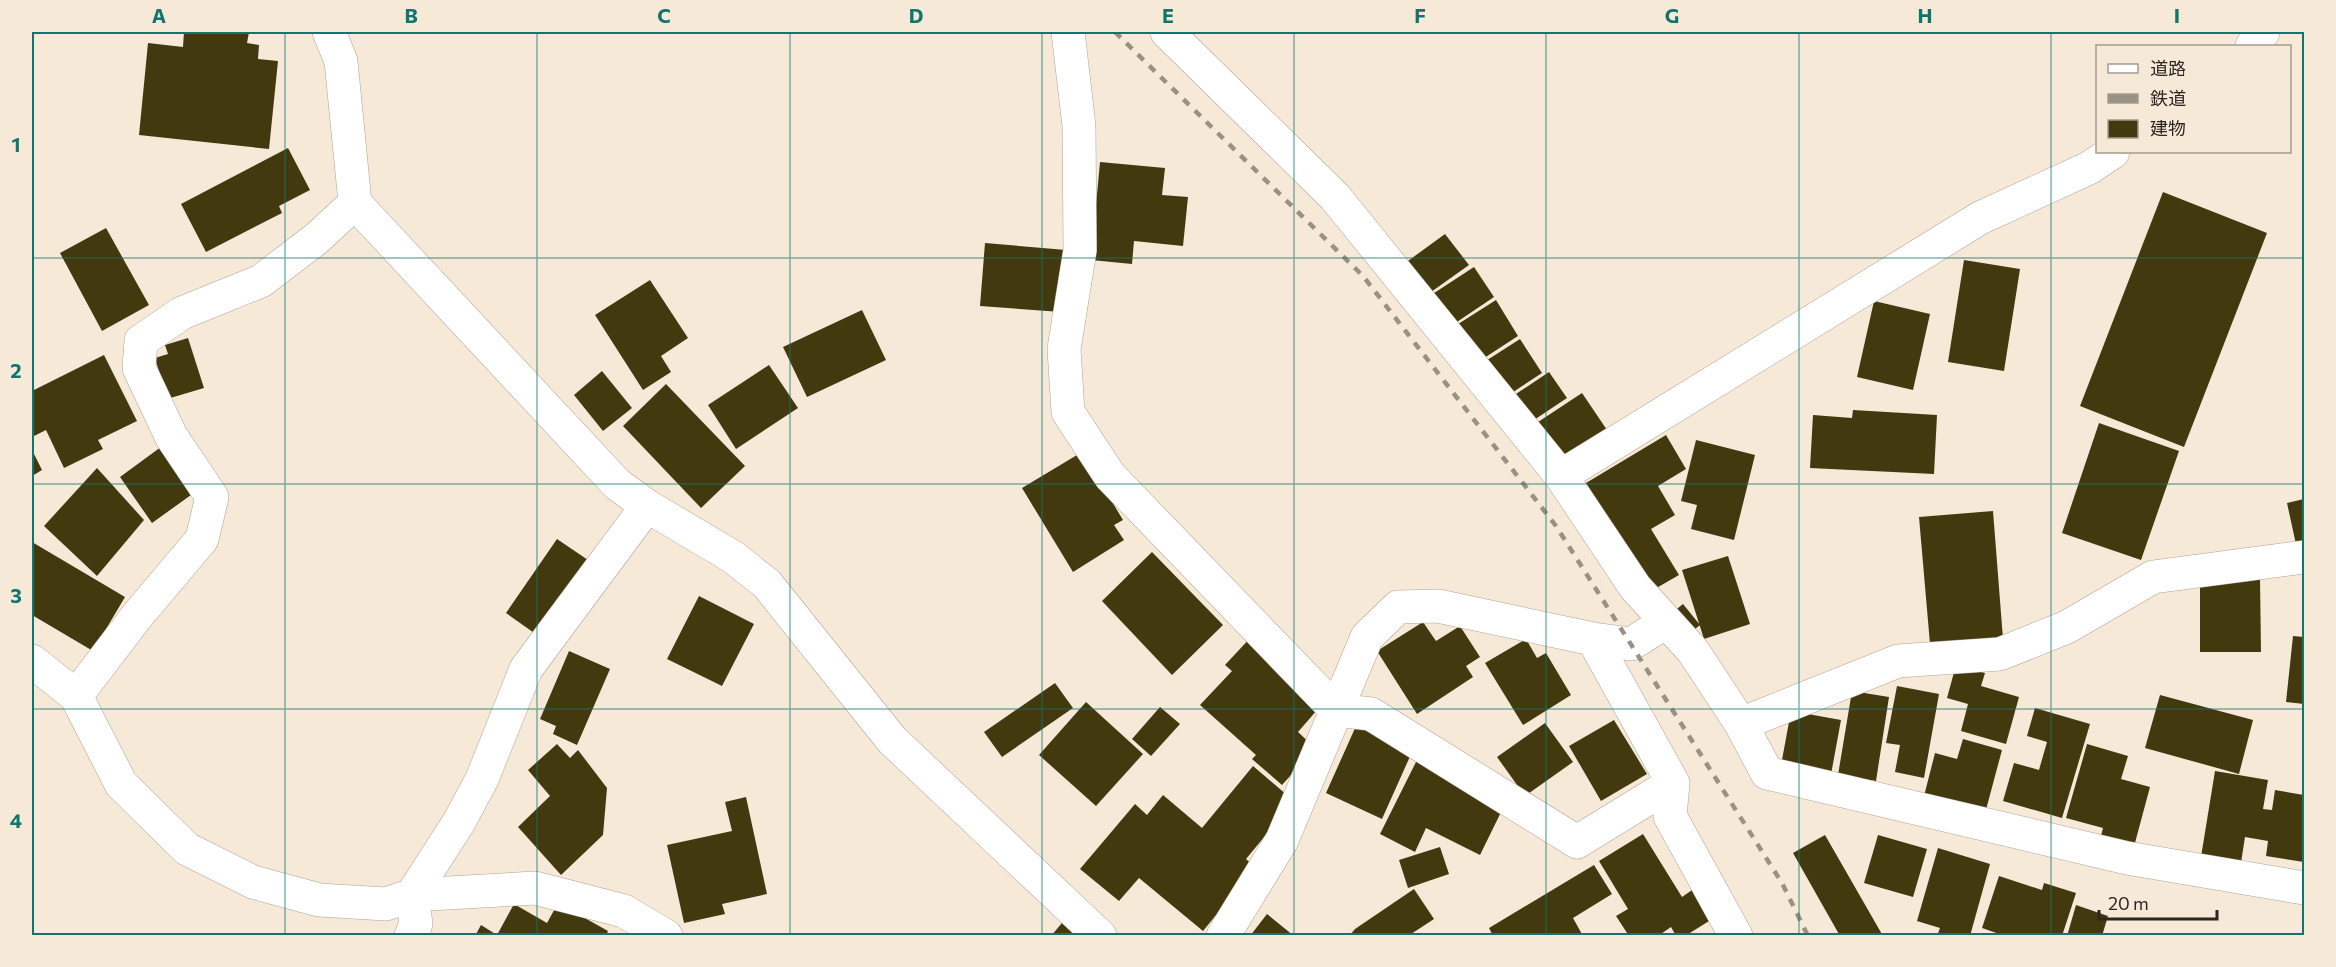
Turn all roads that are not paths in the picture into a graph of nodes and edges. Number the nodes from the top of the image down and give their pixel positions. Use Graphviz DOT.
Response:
graph roads {
  1 [pos="329,32"];
  2 [pos="1068,32"];
  3 [pos="1167,32"];
  4 [pos="2263,32"];
  5 [pos="2253,45"];
  6 [pos="2112,153"];
  7 [pos="356,203"];
  8 [pos="1561,476"];
  9 [pos="647,506"];
  10 [pos="2304,556"];
  11 [pos="1666,622"];
  12 [pos="1593,639"];
  13 [pos="32,661"];
  14 [pos="76,696"];
  15 [pos="1336,710"];
  16 [pos="1740,724"];
  17 [pos="1673,783"];
  18 [pos="2304,888"];
  19 [pos="412,895"];
  20 [pos="411,936"];
  21 [pos="666,936"];
  22 [pos="1100,936"];
  23 [pos="1223,936"];
  24 [pos="1736,936"];
  1 -- 7 [label="street"];
  2 -- 15 [label="street"];
  3 -- 8 [label="street"];
  4 -- 5 [label="street"];
  6 -- 8 [label="street"];
  7 -- 9 [label="street"];
  7 -- 14 [label="street"];
  8 -- 11 [label="street"];
  9 -- 19 [label="street"];
  9 -- 22 [label="street"];
  10 -- 16 [label="street"];
  11 -- 12 [label="street"];
  11 -- 16 [label="street"];
  12 -- 15 [label="street"];
  12 -- 17 [label="street"];
  13 -- 14 [label="street"];
  14 -- 19 [label="street"];
  15 -- 17 [label="street"];
  15 -- 23 [label="street"];
  16 -- 18 [label="street"];
  17 -- 24 [label="street"];
  19 -- 20 [label="street"];
  19 -- 21 [label="street"];
}
